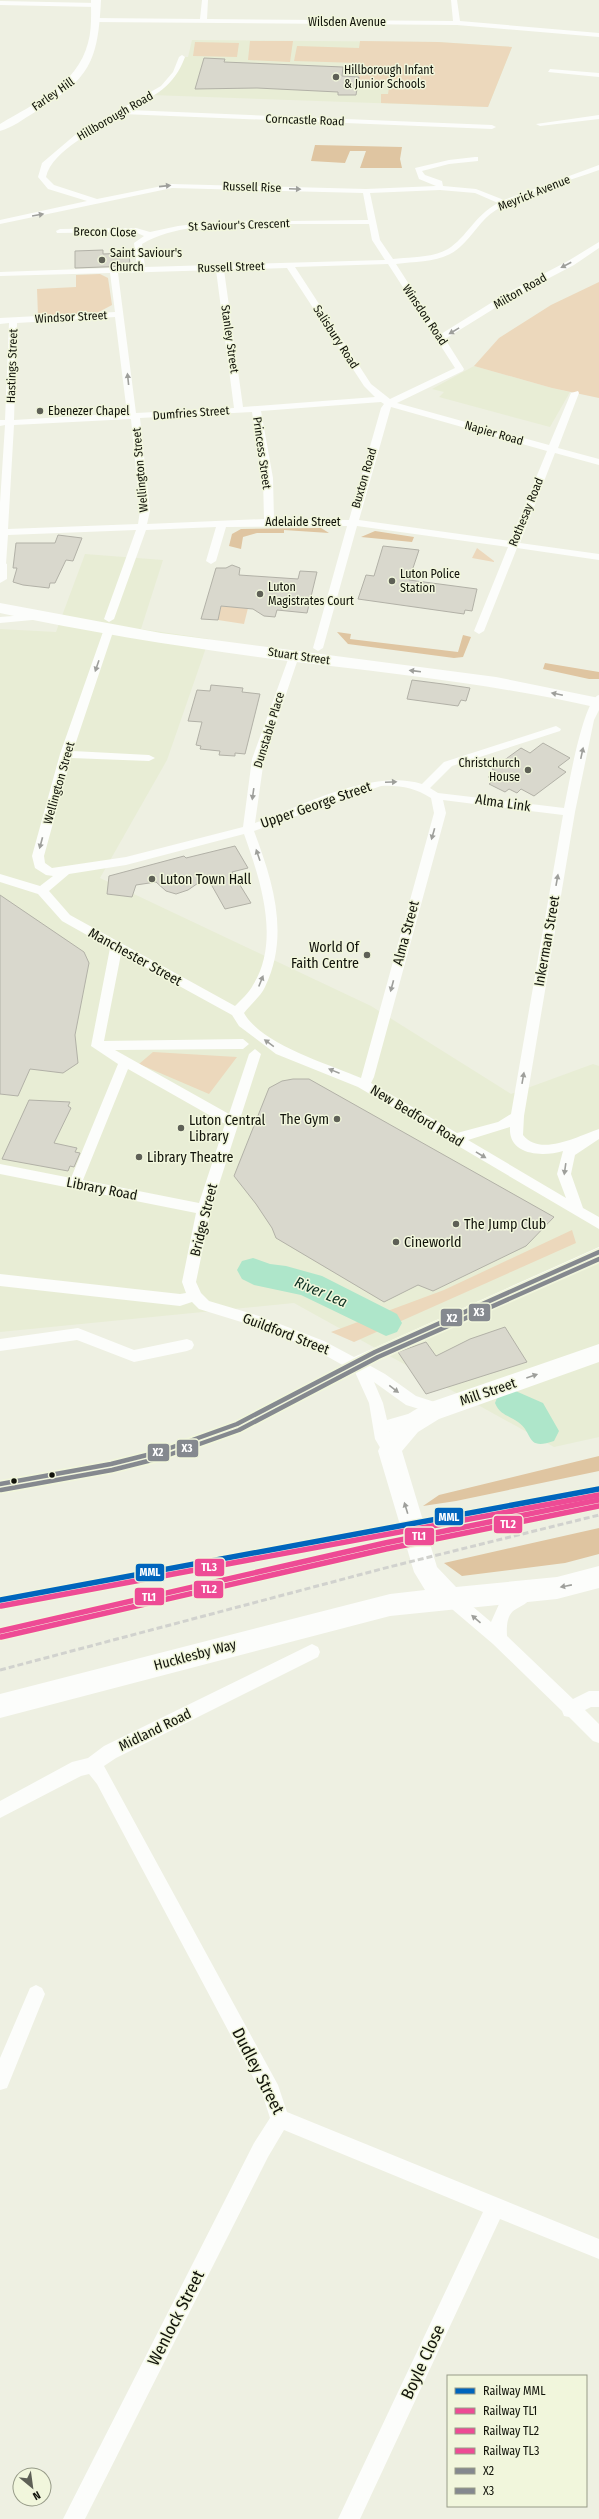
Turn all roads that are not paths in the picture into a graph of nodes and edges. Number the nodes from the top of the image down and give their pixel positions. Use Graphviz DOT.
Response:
graph roads {
  1 [pos="205,0"];
  2 [pos="454,0"];
  3 [pos="0,3"];
  4 [pos="96,3"];
  5 [pos="94,20"];
  6 [pos="203,21"];
  7 [pos="457,23"];
  8 [pos="599,35"];
  9 [pos="182,57"];
  10 [pos="550,71"];
  11 [pos="599,75"];
  12 [pos="119,112"];
  13 [pos="599,116"];
  14 [pos="540,124"];
  15 [pos="492,127"];
  16 [pos="0,128"];
  17 [pos="475,159"];
  18 [pos="599,167"];
  19 [pos="440,188"];
  20 [pos="366,191"];
  21 [pos="98,202"];
  22 [pos="505,203"];
  23 [pos="0,222"];
  24 [pos="371,222"];
  25 [pos="60,232"];
  26 [pos="150,235"];
  27 [pos="599,244"];
  28 [pos="390,262"];
  29 [pos="289,265"];
  30 [pos="220,267"];
  31 [pos="114,270"];
  32 [pos="141,270"];
  33 [pos="0,274"];
  34 [pos="118,314"];
  35 [pos="13,320"];
  36 [pos="0,321"];
  37 [pos="441,338"];
  38 [pos="0,368"];
  39 [pos="13,368"];
  40 [pos="575,393"];
  41 [pos="386,401"];
  42 [pos="256,409"];
  43 [pos="237,410"];
  44 [pos="135,416"];
  45 [pos="0,423"];
  46 [pos="10,423"];
  47 [pos="552,449"];
  48 [pos="599,462"];
  49 [pos="269,522"];
  50 [pos="351,522"];
  51 [pos="222,524"];
  52 [pos="142,527"];
  53 [pos="4,532"];
  54 [pos="514,543"];
  55 [pos="599,557"];
  56 [pos="211,561"];
  57 [pos="0,564"];
  58 [pos="0,579"];
  59 [pos="0,598"];
  60 [pos="0,608"];
  61 [pos="39,617"];
  62 [pos="0,620"];
  63 [pos="109,624"];
  64 [pos="479,632"];
  65 [pos="318,648"];
  66 [pos="294,656"];
  67 [pos="598,699"];
  68 [pos="556,729"];
  69 [pos="66,754"];
  70 [pos="149,758"];
  71 [pos="424,788"];
  72 [pos="436,796"];
  73 [pos="569,812"];
  74 [pos="248,829"];
  75 [pos="66,871"];
  76 [pos="0,878"];
  77 [pos="42,891"];
  78 [pos="116,947"];
  79 [pos="237,1012"];
  80 [pos="243,1044"];
  81 [pos="97,1046"];
  82 [pos="255,1054"];
  83 [pos="125,1062"];
  84 [pos="363,1084"];
  85 [pos="517,1116"];
  86 [pos="233,1122"];
  87 [pos="594,1136"];
  88 [pos="455,1139"];
  89 [pos="0,1169"];
  90 [pos="75,1184"];
  91 [pos="204,1209"];
  92 [pos="578,1212"];
  93 [pos="599,1224"];
  94 [pos="599,1252"];
  95 [pos="0,1280"];
  96 [pos="195,1296"];
  97 [pos="0,1345"];
  98 [pos="187,1345"];
  99 [pos="599,1353"];
  100 [pos="357,1366"];
  101 [pos="439,1409"];
  102 [pos="417,1418"];
  103 [pos="381,1428"];
  104 [pos="390,1451"];
  105 [pos="426,1572"];
  106 [pos="599,1577"];
  107 [pos="532,1591"];
  108 [pos="452,1599"];
  109 [pos="390,1605"];
  110 [pos="499,1639"];
  111 [pos="312,1652"];
  112 [pos="599,1699"];
  113 [pos="0,1706"];
  114 [pos="570,1710"];
  115 [pos="599,1735"];
  116 [pos="92,1765"];
  117 [pos="0,1810"];
  118 [pos="36,1994"];
  119 [pos="0,2081"];
  120 [pos="280,2119"];
  121 [pos="496,2206"];
  122 [pos="599,2249"];
  123 [pos="74,2519"];
  124 [pos="349,2519"];
  1 -- 6 [label="street"];
  2 -- 7 [label="street"];
  3 -- 4 [label="street"];
  4 -- 5 [label="main road, Farley Hill"];
  5 -- 6 [label="street, Wilsden Avenue"];
  5 -- 16 [label="main road, Farley Hill"];
  6 -- 7 [label="street, Wilsden Avenue"];
  7 -- 8 [label="street, Wilsden Avenue"];
  9 -- 12 [label="street, Hillborough Road"];
  10 -- 11 [label="street"];
  12 -- 15 [label="street, Corncastle Road"];
  12 -- 21 [label="street, Hillborough Road"];
  13 -- 14 [label="street"];
  17 -- 19 [label="street"];
  18 -- 22 [label="street, Meyrick Avenue"];
  19 -- 20 [label="street, Russell Rise"];
  19 -- 22 [label="street, Russell Rise"];
  21 -- 20 [label="street, Russell Rise, one-way"];
  20 -- 24 [label="street, Winsdon Road"];
  23 -- 21 [label="street, Russell Rise, one-way"];
  22 -- 28 [label="street, Meyrick Avenue"];
  24 -- 26 [label="street, St Saviour's Crescent"];
  24 -- 28 [label="street, Winsdon Road"];
  25 -- 26 [label="street, Brecon Close"];
  26 -- 32 [label="street"];
  27 -- 37 [label="street, Milton Road, one-way"];
  28 -- 29 [label="street, Russell Street"];
  28 -- 37 [label="street, Winsdon Road"];
  29 -- 30 [label="street, Russell Street"];
  29 -- 41 [label="street, Salisbury Road"];
  30 -- 32 [label="street, Russell Street"];
  30 -- 43 [label="street, Stanley Street"];
  31 -- 32 [label="street, Russell Street"];
  31 -- 33 [label="street, Russell Street"];
  31 -- 34 [label="street, Wellington Street"];
  34 -- 35 [label="street, Windsor Street"];
  44 -- 34 [label="street, Wellington Street, one-way"];
  35 -- 36 [label="street, Windsor Street"];
  35 -- 39 [label="street, Hastings Street"];
  37 -- 41 [label="street, Winsdon Road"];
  38 -- 39 [label="street"];
  39 -- 46 [label="street, Hastings Street"];
  40 -- 47 [label="street, Rothesay Road"];
  41 -- 42 [label="street, Dumfries Street"];
  41 -- 47 [label="street, Napier Road"];
  41 -- 50 [label="street, Buxton Road"];
  42 -- 43 [label="street, Dumfries Street"];
  42 -- 49 [label="street, Princess Street"];
  43 -- 44 [label="street, Dumfries Street"];
  44 -- 46 [label="street, Dumfries Street"];
  44 -- 52 [label="street, Wellington Street"];
  45 -- 46 [label="street, Dumfries Street"];
  46 -- 53 [label="street, Hastings Street"];
  47 -- 48 [label="street, Napier Road"];
  47 -- 54 [label="street, Rothesay Road"];
  49 -- 50 [label="street, Adelaide Street"];
  49 -- 51 [label="street, Adelaide Street"];
  50 -- 54 [label="street, Adelaide Street"];
  50 -- 65 [label="street, Buxton Road"];
  51 -- 52 [label="street, Adelaide Street"];
  51 -- 56 [label="street"];
  52 -- 53 [label="street, Adelaide Street"];
  52 -- 63 [label="street, Wellington Street"];
  53 -- 57 [label="street, Hastings Street"];
  54 -- 55 [label="street, Adelaide Street"];
  54 -- 64 [label="street, Rothesay Road"];
  57 -- 58 [label="main road, Hastings Street"];
  59 -- 63 [label="highway, Stuart Street"];
  60 -- 61 [label="highway, Stuart Street"];
  61 -- 62 [label="street"];
  61 -- 63 [label="highway, Stuart Street"];
  63 -- 65 [label="highway, Stuart Street"];
  63 -- 66 [label="highway, Stuart Street"];
  63 -- 69 [label="street, Wellington Street, one-way"];
  65 -- 67 [label="highway, Stuart Street"];
  67 -- 66 [label="highway, Stuart Street, one-way"];
  66 -- 74 [label="street, Dunstable Place, one-way"];
  73 -- 67 [label="street, Inkerman Street, one-way"];
  68 -- 71 [label="street"];
  69 -- 70 [label="street"];
  69 -- 75 [label="street, Wellington Street, one-way"];
  71 -- 72 [label="street"];
  74 -- 71 [label="street, Upper George Street, one-way"];
  72 -- 73 [label="street, Alma Link"];
  72 -- 84 [label="street, Alma Street, one-way"];
  85 -- 73 [label="street, Inkerman Street, one-way"];
  74 -- 75 [label="street, Upper George Street"];
  79 -- 74 [label="street, one-way"];
  75 -- 77 [label="street"];
  76 -- 77 [label="street"];
  77 -- 78 [label="street, Manchester Street"];
  78 -- 79 [label="street, Manchester Street"];
  78 -- 81 [label="street"];
  84 -- 79 [label="street, New Bedford Road, one-way"];
  80 -- 81 [label="street"];
  81 -- 83 [label="street"];
  82 -- 86 [label="street, Bridge Street"];
  83 -- 86 [label="street"];
  83 -- 90 [label="street"];
  84 -- 88 [label="street, New Bedford Road"];
  85 -- 87 [label="street, Inkerman Street"];
  85 -- 88 [label="street"];
  86 -- 91 [label="street, Bridge Street"];
  87 -- 92 [label="street, one-way"];
  88 -- 92 [label="street, New Bedford Road, one-way"];
  89 -- 90 [label="street, Library Road"];
  90 -- 91 [label="street, Library Road"];
  91 -- 96 [label="street, Bridge Street"];
  92 -- 93 [label="street, New Bedford Road"];
  94 -- 100 [label="street"];
  95 -- 96 [label="street"];
  96 -- 100 [label="street, Guildford Street"];
  97 -- 98 [label="street"];
  101 -- 99 [label="highway, Mill Street, one-way"];
  100 -- 101 [label="street, Guildford Street, one-way"];
  100 -- 103 [label="street"];
  101 -- 102 [label="highway, Mill Street"];
  102 -- 103 [label="street"];
  102 -- 104 [label="highway, Mill Street"];
  103 -- 104 [label="street"];
  105 -- 104 [label="highway, one-way"];
  105 -- 108 [label="highway"];
  105 -- 109 [label="highway, Hucklesby Way"];
  106 -- 107 [label="highway, Hucklesby Way, one-way"];
  107 -- 108 [label="highway, Hucklesby Way"];
  107 -- 110 [label="street"];
  108 -- 109 [label="highway, Hucklesby Way"];
  110 -- 108 [label="street, one-way"];
  109 -- 113 [label="highway, Hucklesby Way"];
  110 -- 114 [label="street"];
  111 -- 116 [label="street, Midland Road"];
  112 -- 114 [label="street"];
  114 -- 115 [label="street"];
  116 -- 117 [label="street, Midland Road"];
  116 -- 120 [label="street, Dudley Street"];
  118 -- 119 [label="street"];
  120 -- 121 [label="street, Dudley Street"];
  120 -- 123 [label="street, Wenlock Street"];
  121 -- 122 [label="street, Dudley Street"];
  121 -- 124 [label="street, Boyle Close"];
}
